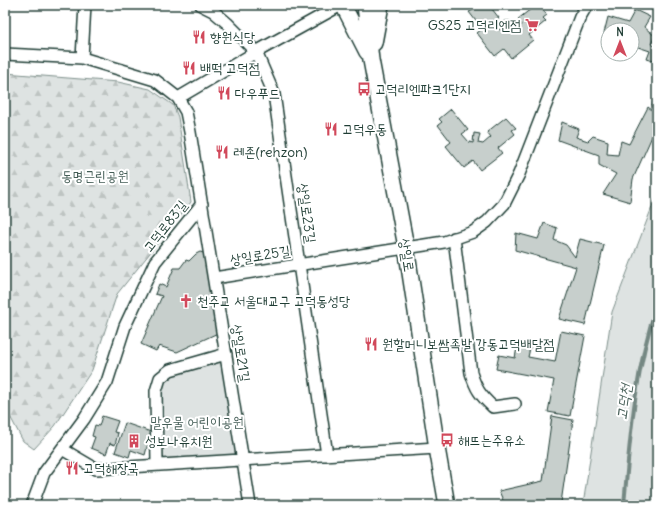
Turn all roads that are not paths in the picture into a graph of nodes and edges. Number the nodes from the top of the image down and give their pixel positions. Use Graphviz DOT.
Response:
graph roads {
  1 [pos="85,5"];
  2 [pos="201,5"];
  3 [pos="342,5"];
  4 [pos="365,5"];
  5 [pos="381,5"];
  6 [pos="587,5"];
  7 [pos="256,52"];
  8 [pos="5,54"];
  9 [pos="82,58"];
  10 [pos="371,60"];
  11 [pos="178,98"];
  12 [pos="202,204"];
  13 [pos="454,238"];
  14 [pos="406,247"];
  15 [pos="299,264"];
  16 [pos="214,278"];
  17 [pos="226,354"];
  18 [pos="515,404"];
  19 [pos="437,448"];
  20 [pos="62,449"];
  21 [pos="328,454"];
  22 [pos="244,460"];
  23 [pos="157,465"];
  24 [pos="32,505"];
  25 [pos="250,505"];
  26 [pos="447,505"];
  1 -- 9 [label="street"];
  2 -- 7 [label="street, 상일로23길"];
  3 -- 7 [label="street"];
  3 -- 10 [label="main road"];
  4 -- 10 [label="main road, 상일로"];
  5 -- 10 [label="main road"];
  6 -- 13 [label="street, 상일로25길"];
  7 -- 11 [label="street"];
  7 -- 15 [label="street, 상일로23길"];
  8 -- 9 [label="street, 고덕로83길"];
  9 -- 11 [label="street, 고덕로83길"];
  10 -- 14 [label="main road, 상일로"];
  11 -- 12 [label="street, 고덕로83길"];
  12 -- 16 [label="street, 상일로21길"];
  12 -- 20 [label="street, 고덕로83길"];
  13 -- 14 [label="street, 상일로25길"];
  13 -- 18 [label="street"];
  14 -- 15 [label="street, 상일로25길"];
  14 -- 19 [label="main road, 상일로"];
  15 -- 16 [label="street, 상일로25길"];
  15 -- 21 [label="street, 상일로23길"];
  16 -- 17 [label="street, 상일로21길"];
  17 -- 22 [label="street, 상일로21길"];
  17 -- 23 [label="street"];
  19 -- 21 [label="street"];
  19 -- 26 [label="main road, 상일로"];
  20 -- 23 [label="street"];
  20 -- 24 [label="street, 고덕로83길"];
  21 -- 22 [label="street"];
  22 -- 23 [label="street"];
  22 -- 25 [label="street, 상일로21길"];
}
